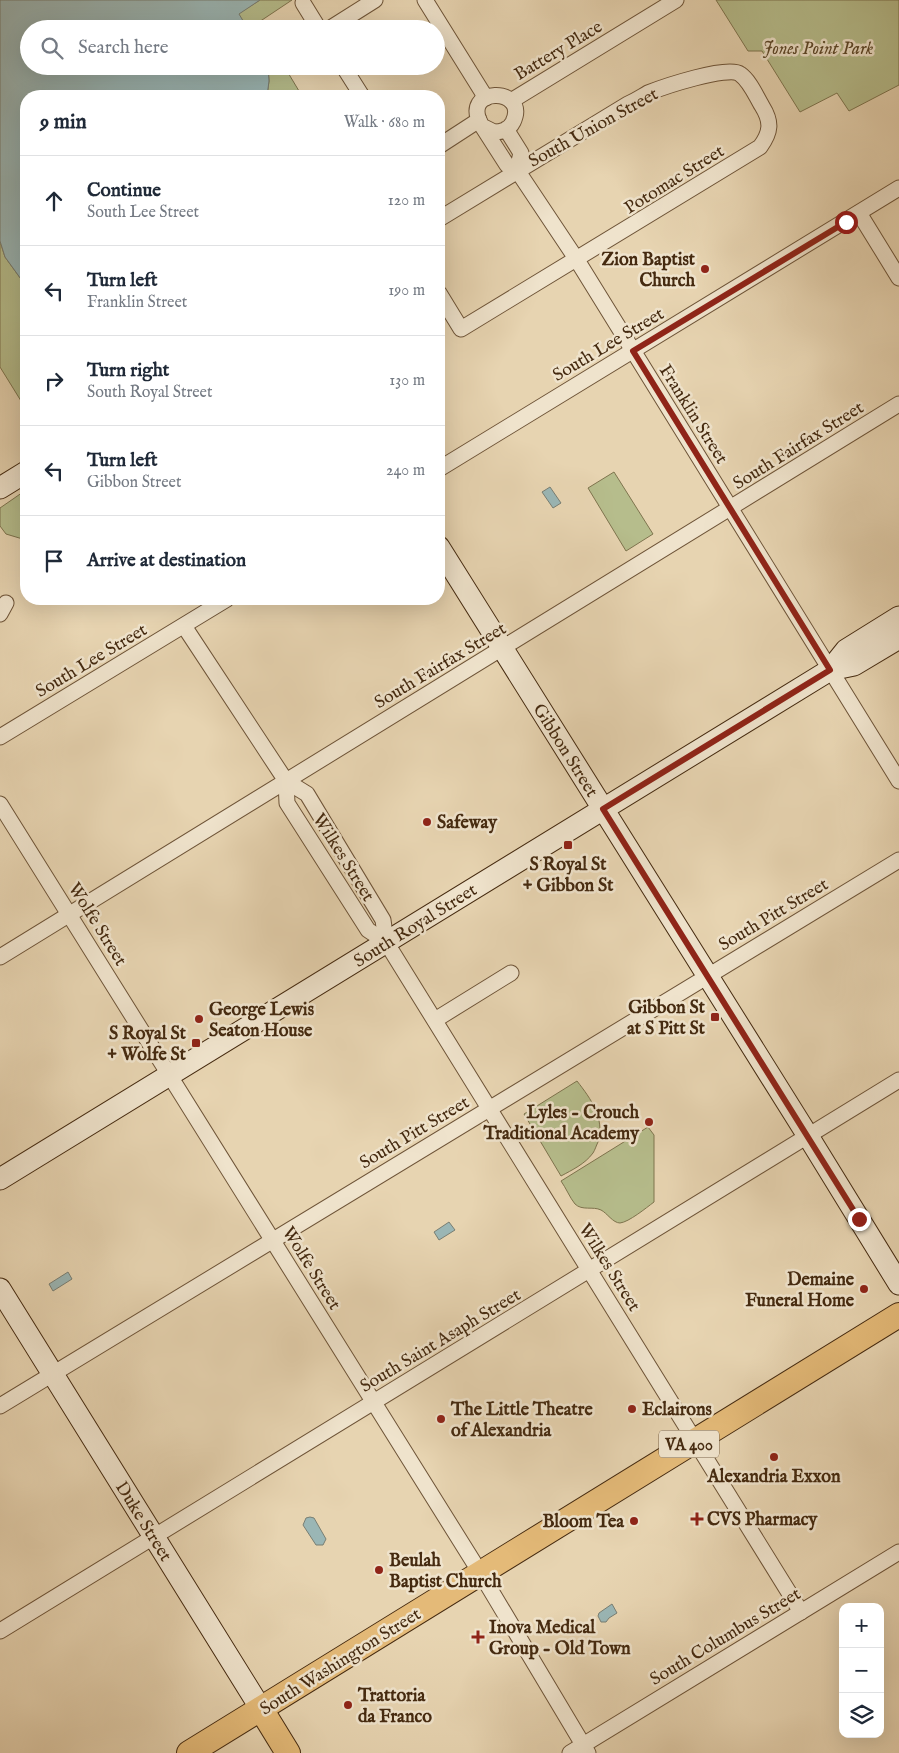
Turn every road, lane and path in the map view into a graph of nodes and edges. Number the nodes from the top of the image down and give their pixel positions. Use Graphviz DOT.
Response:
graph roads {
  1 [pos="375,0"];
  2 [pos="425,0"];
  3 [pos="672,1"];
  4 [pos="303,3"];
  5 [pos="313,20"];
  6 [pos="343,20"];
  7 [pos="437,20"];
  8 [pos="445,32"];
  9 [pos="349,75"];
  10 [pos="358,90"];
  11 [pos="486,98"];
  12 [pos="511,102"];
  13 [pos="767,115"];
  14 [pos="480,123"];
  15 [pos="506,130"];
  16 [pos="445,143"];
  17 [pos="517,170"];
  18 [pos="899,188"];
  19 [pos="859,214"];
  20 [pos="445,215"];
  21 [pos="577,260"];
  22 [pos="899,278"];
  23 [pos="445,303"];
  24 [pos="633,351"];
  25 [pos="899,404"];
  26 [pos="445,465"];
  27 [pos="20,476"];
  28 [pos="0,488"];
  29 [pos="731,509"];
  30 [pos="445,557"];
  31 [pos="217,605"];
  32 [pos="899,617"];
  33 [pos="184,626"];
  34 [pos="899,638"];
  35 [pos="503,649"];
  36 [pos="830,670"];
  37 [pos="0,737"];
  38 [pos="286,781"];
  39 [pos="899,781"];
  40 [pos="0,804"];
  41 [pos="603,809"];
  42 [pos="899,860"];
  43 [pos="70,914"];
  44 [pos="386,942"];
  45 [pos="0,956"];
  46 [pos="511,973"];
  47 [pos="708,976"];
  48 [pos="435,1020"];
  49 [pos="169,1076"];
  50 [pos="899,1080"];
  51 [pos="490,1109"];
  52 [pos="808,1136"];
  53 [pos="0,1179"];
  54 [pos="273,1240"];
  55 [pos="590,1271"];
  56 [pos="899,1284"];
  57 [pos="0,1288"];
  58 [pos="899,1315"];
  59 [pos="53,1373"];
  60 [pos="373,1403"];
  61 [pos="0,1406"];
  62 [pos="695,1440"];
  63 [pos="154,1536"];
  64 [pos="899,1552"];
  65 [pos="480,1574"];
  66 [pos="801,1612"];
  67 [pos="0,1631"];
  68 [pos="261,1709"];
  69 [pos="585,1749"];
  70 [pos="189,1753"];
  71 [pos="288,1753"];
  72 [pos="570,1753"];
  1 -- 6 [label="street"];
  2 -- 7 [label="street"];
  3 -- 12 [label="street, Battery Place"];
  4 -- 5 [label="street"];
  8 -- 11 [label="street"];
  9 -- 10 [label="street"];
  11 -- 12 [label="street"];
  11 -- 14 [label="street"];
  12 -- 15 [label="street"];
  13 -- 17 [label="street, South Union Street"];
  13 -- 21 [label="street, Potomac Street"];
  14 -- 15 [label="street"];
  14 -- 16 [label="street"];
  14 -- 17 [label="street, Franklin Street"];
  15 -- 17 [label="street"];
  17 -- 20 [label="street, South Union Street"];
  17 -- 21 [label="street, Franklin Street"];
  18 -- 19 [label="street, South Lee Street"];
  19 -- 22 [label="street"];
  19 -- 24 [label="street, South Lee Street"];
  21 -- 23 [label="street, Potomac Street"];
  21 -- 24 [label="street, Franklin Street"];
  24 -- 26 [label="street, South Lee Street"];
  24 -- 29 [label="street, Franklin Street"];
  25 -- 29 [label="street, South Fairfax Street"];
  27 -- 28 [label="main road"];
  29 -- 35 [label="street, South Fairfax Street"];
  29 -- 36 [label="street, Franklin Street"];
  30 -- 35 [label="main road, Gibbon Street"];
  31 -- 33 [label="street, South Lee Street"];
  32 -- 36 [label="main road, South Royal Street"];
  33 -- 37 [label="street, South Lee Street"];
  33 -- 38 [label="street, Wilkes Street"];
  34 -- 36 [label="main road, South Royal Street"];
  35 -- 38 [label="street, South Fairfax Street"];
  35 -- 41 [label="main road, Gibbon Street"];
  36 -- 39 [label="street, Franklin Street"];
  36 -- 41 [label="main road, South Royal Street"];
  38 -- 43 [label="street, South Fairfax Street"];
  38 -- 44 [label="street, Wilkes Street"];
  38 -- 44 [label="street, Wilkes Street"];
  40 -- 43 [label="street, Wolfe Street"];
  41 -- 44 [label="main road, South Royal Street"];
  41 -- 47 [label="main road, Gibbon Street"];
  42 -- 47 [label="street, South Pitt Street"];
  43 -- 45 [label="street, South Fairfax Street"];
  43 -- 49 [label="street, Wolfe Street"];
  44 -- 48 [label="street, Wilkes Street"];
  44 -- 49 [label="main road, South Royal Street"];
  46 -- 48 [label="street"];
  47 -- 51 [label="street, South Pitt Street"];
  47 -- 52 [label="main road, Gibbon Street"];
  48 -- 51 [label="street, Wilkes Street"];
  49 -- 53 [label="main road, South Royal Street"];
  49 -- 54 [label="street, Wolfe Street"];
  50 -- 52 [label="street, South Saint Asaph Street"];
  51 -- 54 [label="street, South Pitt Street"];
  51 -- 55 [label="street, Wilkes Street"];
  52 -- 55 [label="street, South Saint Asaph Street"];
  52 -- 56 [label="main road, Gibbon Street"];
  54 -- 59 [label="street, South Pitt Street"];
  54 -- 60 [label="street, Wolfe Street"];
  55 -- 60 [label="street, South Saint Asaph Street"];
  55 -- 62 [label="street, Wilkes Street"];
  57 -- 59 [label="main road, Duke Street"];
  58 -- 62 [label="main road, South Washington Street / VA 400"];
  59 -- 61 [label="street, South Pitt Street"];
  59 -- 63 [label="main road, Duke Street"];
  60 -- 63 [label="street, South Saint Asaph Street"];
  60 -- 65 [label="street, Wolfe Street"];
  62 -- 65 [label="main road, South Washington Street / VA 400"];
  62 -- 66 [label="street, Wilkes Street"];
  63 -- 67 [label="street, South Saint Asaph Street"];
  63 -- 68 [label="main road, Duke Street"];
  64 -- 66 [label="street, South Columbus Street"];
  65 -- 68 [label="main road, South Washington Street / VA 400"];
  65 -- 69 [label="street, Wolfe Street"];
  66 -- 69 [label="street, South Columbus Street"];
  68 -- 70 [label="main road, South Washington Street / VA 400"];
  68 -- 71 [label="main road, Duke Street"];
  69 -- 72 [label="street, South Columbus Street"];
}
